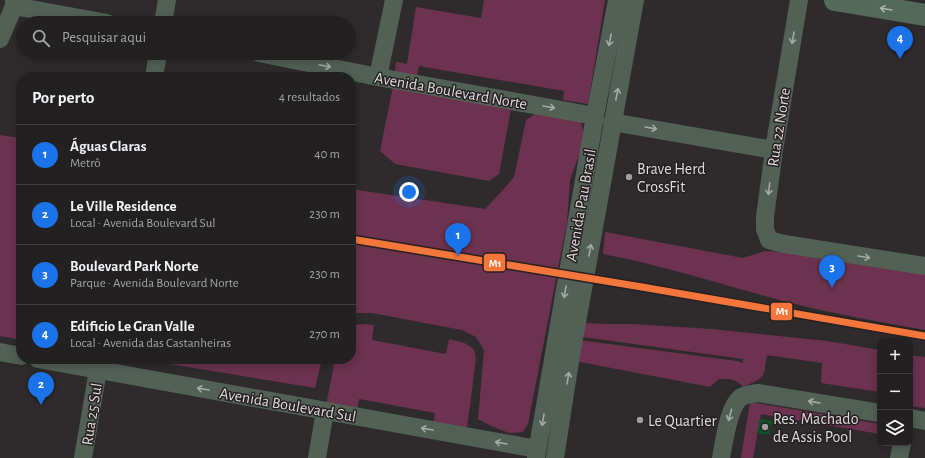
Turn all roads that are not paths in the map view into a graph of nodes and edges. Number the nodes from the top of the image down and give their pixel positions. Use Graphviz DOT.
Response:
graph roads {
  1 [pos="167,0"];
  2 [pos="394,0"];
  3 [pos="617,0"];
  4 [pos="635,0"];
  5 [pos="799,0"];
  6 [pos="835,0"];
  7 [pos="14,3"];
  8 [pos="925,15"];
  9 [pos="74,16"];
  10 [pos="164,16"];
  11 [pos="0,39"];
  12 [pos="157,60"];
  13 [pos="294,60"];
  14 [pos="155,72"];
  15 [pos="353,72"];
  16 [pos="356,73"];
  17 [pos="378,77"];
  18 [pos="595,116"];
  19 [pos="612,122"];
  20 [pos="774,150"];
  21 [pos="925,265"];
  22 [pos="0,352"];
  23 [pos="16,355"];
  24 [pos="65,364"];
  25 [pos="98,370"];
  26 [pos="325,411"];
  27 [pos="877,413"];
  28 [pos="913,419"];
  29 [pos="925,421"];
  30 [pos="901,446"];
  31 [pos="537,454"];
  32 [pos="83,458"];
  33 [pos="317,458"];
  34 [pos="559,458"];
  35 [pos="721,458"];
  36 [pos="899,458"];
  1 -- 10 [label="street"];
  2 -- 17 [label="street"];
  3 -- 18 [label="street, Avenida Pau Brasil, one-way"];
  19 -- 4 [label="street, Avenida Pau Brasil, one-way"];
  5 -- 20 [label="street, Rua 22 Norte, one-way"];
  8 -- 6 [label="main road, one-way"];
  7 -- 9 [label="street"];
  7 -- 11 [label="street"];
  12 -- 14 [label="street"];
  13 -- 15 [label="street, Avenida Boulevard Norte, one-way"];
  16 -- 17 [label="street, Avenida Boulevard Norte, one-way"];
  17 -- 18 [label="street, Avenida Boulevard Norte, one-way"];
  18 -- 31 [label="street, Avenida Pau Brasil, one-way"];
  19 -- 20 [label="street, one-way"];
  34 -- 19 [label="street, Avenida Pau Brasil, one-way"];
  20 -- 21 [label="street, Rua 22 Norte, one-way"];
  22 -- 23 [label="street"];
  24 -- 25 [label="street, Avenida Boulevard Sul"];
  26 -- 25 [label="street, Avenida Boulevard Sul, one-way"];
  25 -- 32 [label="street, Rua 25 Sul"];
  31 -- 26 [label="street, Avenida Boulevard Sul, one-way"];
  26 -- 33 [label="street"];
  27 -- 35 [label="street, one-way"];
  28 -- 29 [label="street"];
  30 -- 36 [label="street"];
}
